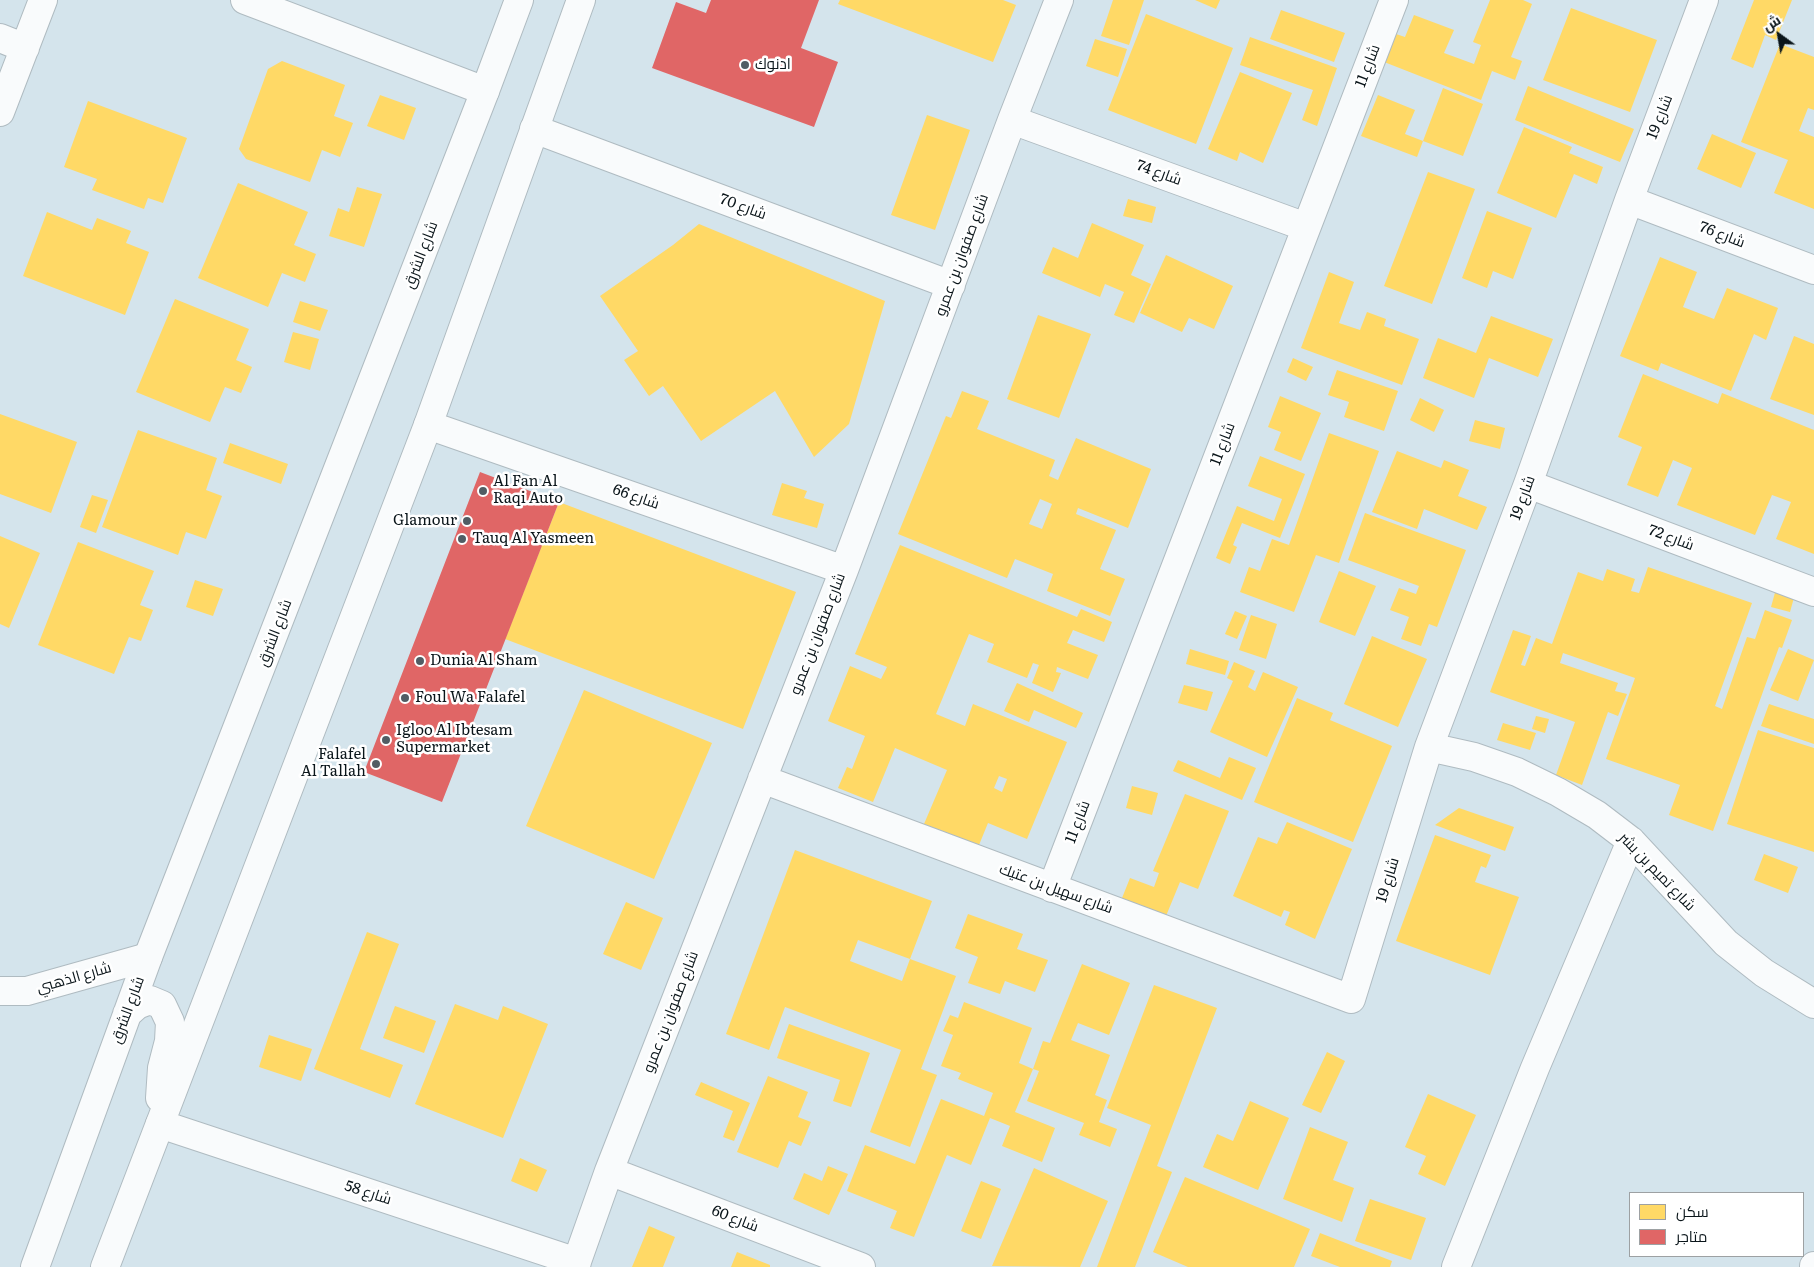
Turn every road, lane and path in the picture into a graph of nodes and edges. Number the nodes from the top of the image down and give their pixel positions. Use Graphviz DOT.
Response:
graph roads {
  1 [pos="43,0"];
  2 [pos="245,0"];
  3 [pos="519,0"];
  4 [pos="581,0"];
  5 [pos="1059,0"];
  6 [pos="1394,0"];
  7 [pos="1704,0"];
  8 [pos="12,43"];
  9 [pos="485,91"];
  10 [pos="0,112"];
  11 [pos="1012,120"];
  12 [pos="534,129"];
  13 [pos="1630,200"];
  14 [pos="1306,226"];
  15 [pos="1814,270"];
  16 [pos="951,285"];
  17 [pos="428,425"];
  18 [pos="1528,484"];
  19 [pos="844,570"];
  20 [pos="1814,592"];
  21 [pos="1429,747"];
  22 [pos="762,779"];
  23 [pos="1631,841"];
  24 [pos="1052,888"];
  25 [pos="148,956"];
  26 [pos="0,991"];
  27 [pos="1351,999"];
  28 [pos="1814,1004"];
  29 [pos="127,1014"];
  30 [pos="160,1124"];
  31 [pos="609,1171"];
  32 [pos="576,1264"];
  33 [pos="35,1267"];
  34 [pos="105,1267"];
  35 [pos="861,1267"];
  36 [pos="1456,1267"];
  1 -- 8 [label="street"];
  2 -- 9 [label="street"];
  3 -- 9 [label="street, شارع الشرق"];
  4 -- 12 [label="street"];
  5 -- 11 [label="street, شارع صفوان بن عمرو"];
  6 -- 14 [label="street, شارع 11"];
  7 -- 13 [label="street, شارع 19"];
  8 -- 10 [label="street"];
  9 -- 25 [label="street, شارع الشرق"];
  11 -- 14 [label="street, شارع 74"];
  11 -- 16 [label="street, شارع صفوان بن عمرو"];
  12 -- 16 [label="street, شارع 70"];
  12 -- 17 [label="street"];
  13 -- 15 [label="street, شارع 76"];
  13 -- 18 [label="street, شارع 19"];
  14 -- 24 [label="street, شارع 11"];
  16 -- 19 [label="street, شارع صفوان بن عمرو"];
  17 -- 19 [label="street, شارع 66"];
  17 -- 30 [label="street"];
  18 -- 20 [label="street, شارع 72"];
  18 -- 21 [label="street, شارع 19"];
  19 -- 22 [label="street, شارع صفوان بن عمرو"];
  21 -- 23 [label="street, شارع تميم بن بشر"];
  21 -- 27 [label="street, شارع 19"];
  22 -- 24 [label="street, شارع سهيل بن عتيك"];
  22 -- 31 [label="street, شارع صفوان بن عمرو"];
  23 -- 28 [label="street, شارع تميم بن بشر"];
  23 -- 36 [label="street"];
  24 -- 27 [label="street, شارع سهيل بن عتيك"];
  25 -- 26 [label="street, شارع الذهبي"];
  25 -- 29 [label="street, شارع الشرق"];
  29 -- 30 [label="street"];
  29 -- 33 [label="street, شارع الشرق"];
  30 -- 32 [label="street, شارع 58"];
  30 -- 34 [label="street"];
  31 -- 32 [label="street, شارع صفوان بن عمرو"];
  31 -- 35 [label="street, شارع 60"];
}
